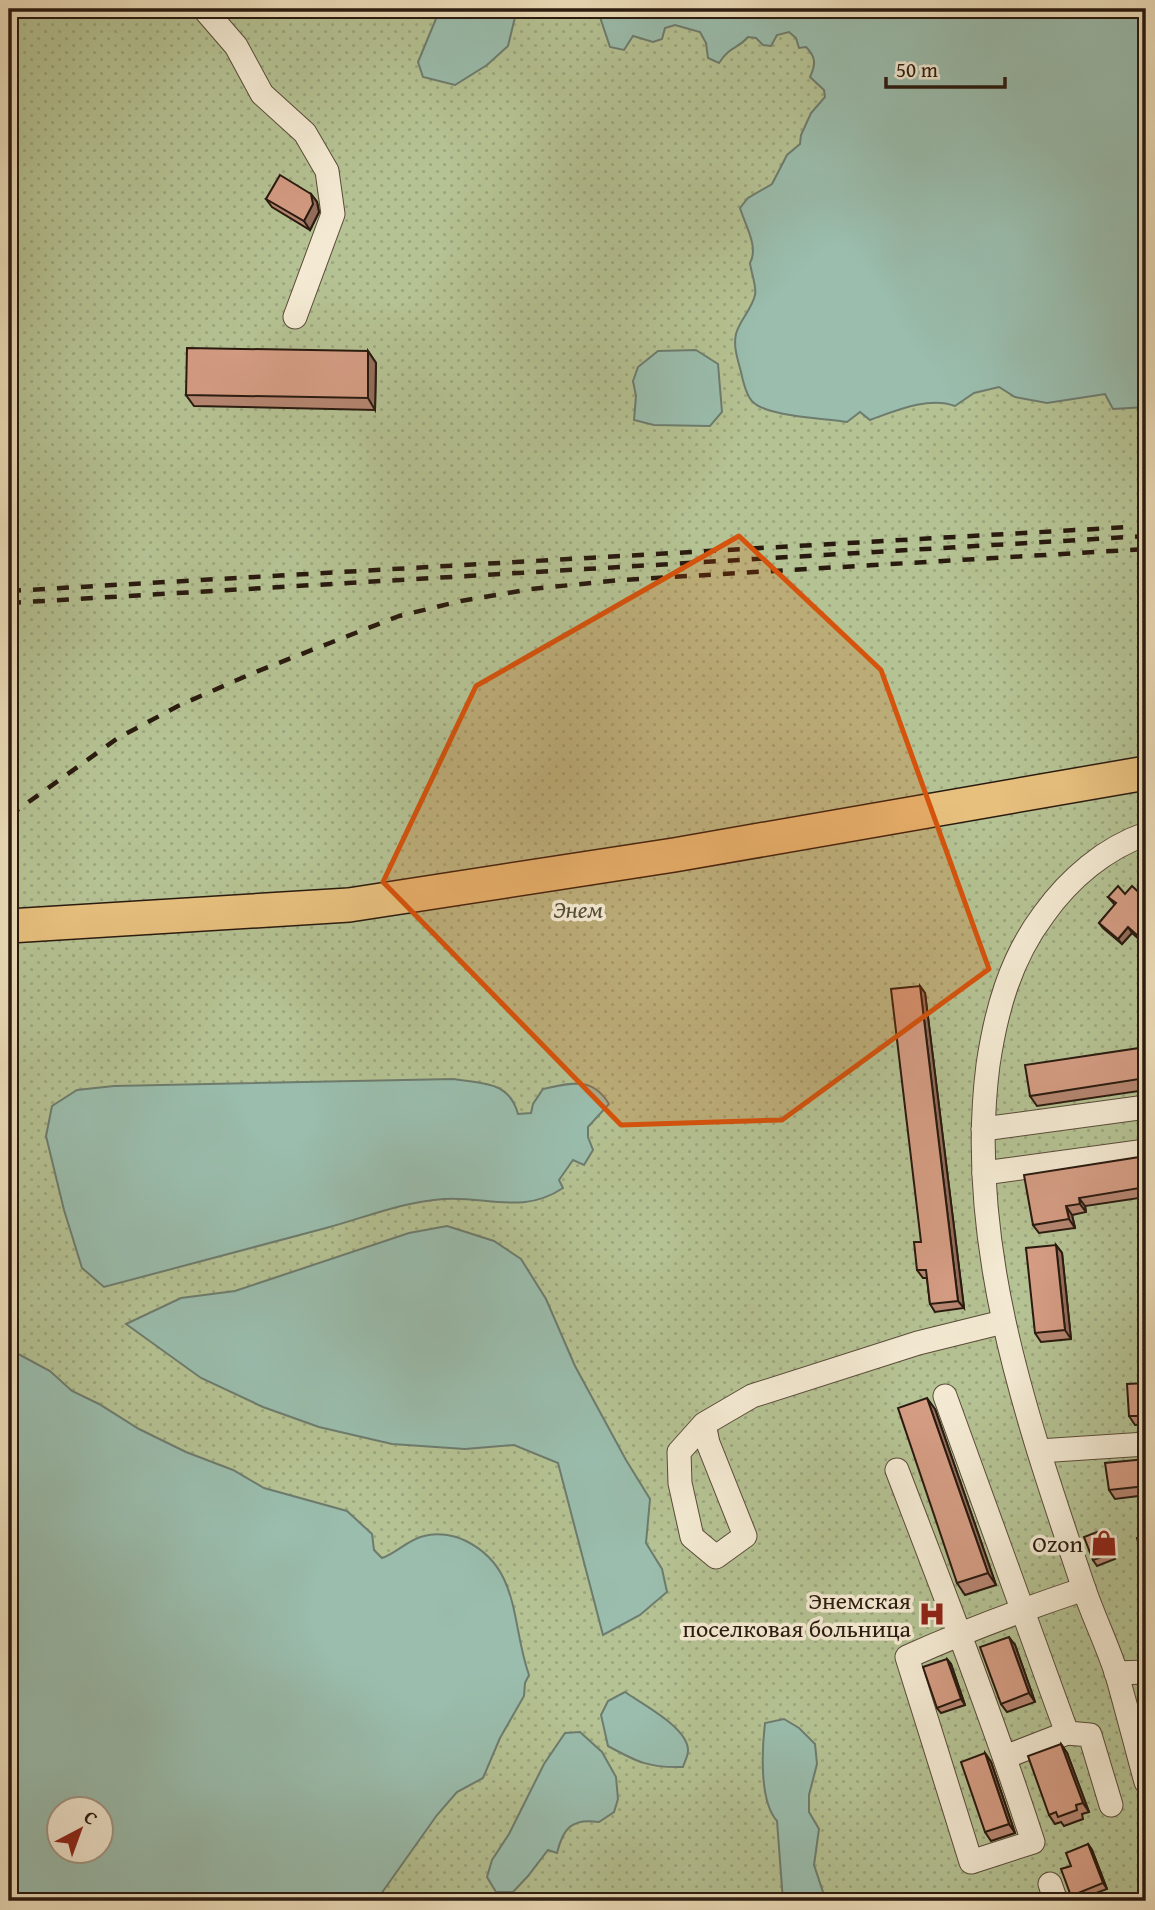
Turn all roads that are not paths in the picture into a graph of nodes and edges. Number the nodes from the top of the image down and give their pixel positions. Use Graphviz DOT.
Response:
graph roads {
  1 [pos="204,9"];
  2 [pos="295,317"];
  3 [pos="1146,773"];
  4 [pos="1146,834"];
  5 [pos="9,926"];
  6 [pos="1146,1107"];
  7 [pos="983,1129"];
  8 [pos="1146,1151"];
  9 [pos="984,1173"];
  10 [pos="1003,1322"];
  11 [pos="945,1396"];
  12 [pos="704,1424"];
  13 [pos="1146,1444"];
  14 [pos="1038,1451"];
  15 [pos="897,1470"];
  16 [pos="1084,1589"];
  17 [pos="1021,1609"];
  18 [pos="959,1634"];
  19 [pos="1146,1672"];
  20 [pos="1116,1673"];
  21 [pos="1067,1733"];
  22 [pos="1005,1757"];
  23 [pos="1146,1782"];
  24 [pos="1111,1805"];
  1 -- 2 [label="street"];
  3 -- 5 [label="highway"];
  4 -- 7 [label="street"];
  6 -- 7 [label="street"];
  7 -- 9 [label="street"];
  8 -- 9 [label="street"];
  9 -- 10 [label="street"];
  10 -- 12 [label="street"];
  10 -- 14 [label="street"];
  11 -- 17 [label="street"];
  12 -- 12 [label="street"];
  13 -- 14 [label="street"];
  14 -- 16 [label="street"];
  15 -- 18 [label="street"];
  16 -- 17 [label="street"];
  16 -- 20 [label="street"];
  17 -- 18 [label="street"];
  17 -- 21 [label="street"];
  18 -- 22 [label="street"];
  18 -- 22 [label="street"];
  19 -- 20 [label="street"];
  20 -- 23 [label="street"];
  21 -- 22 [label="street"];
  21 -- 24 [label="street"];
}
